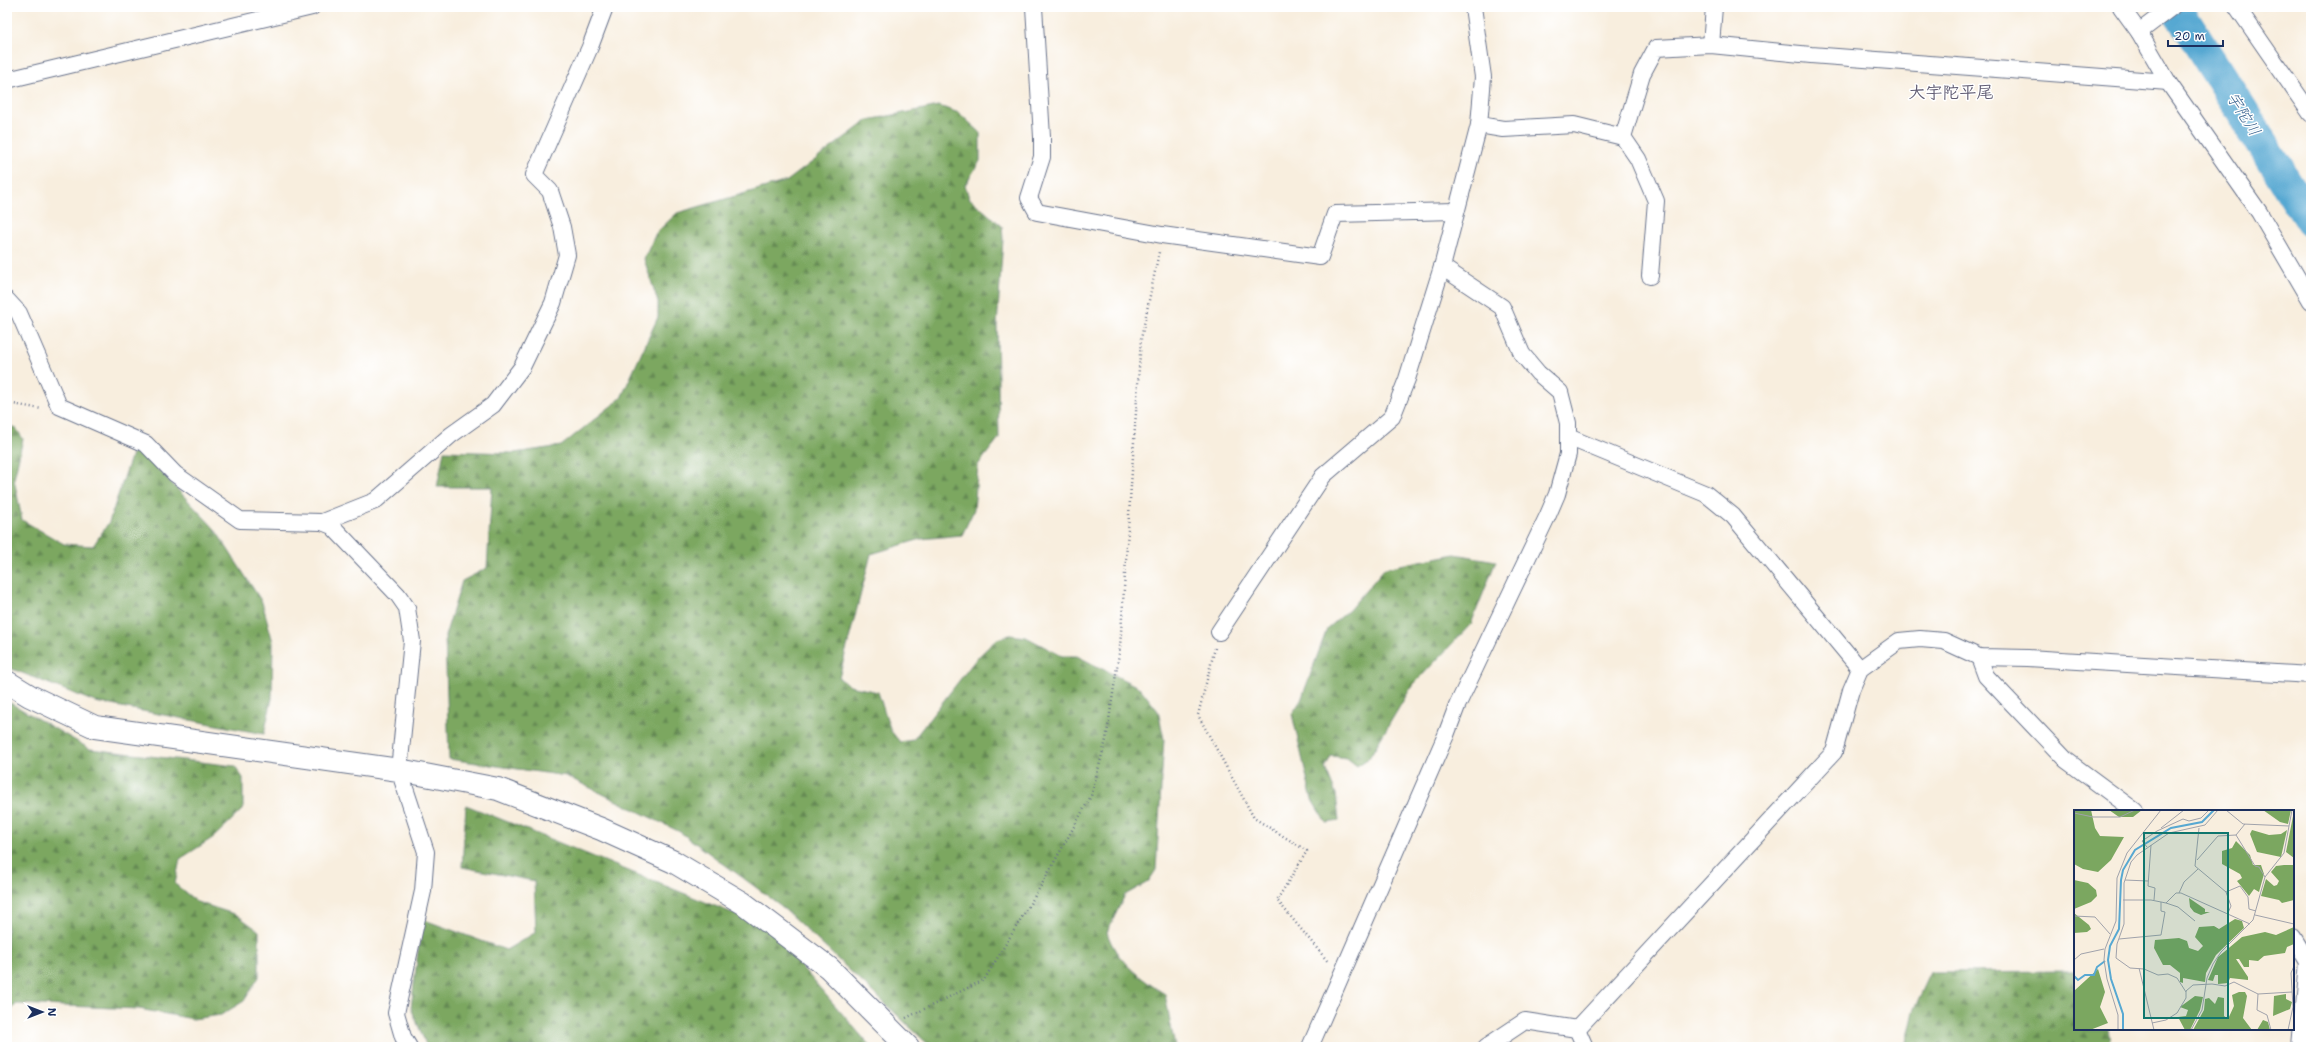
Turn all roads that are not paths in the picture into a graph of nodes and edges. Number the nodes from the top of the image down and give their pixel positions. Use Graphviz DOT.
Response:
graph roads {
  1 [pos="312,7"];
  2 [pos="605,7"];
  3 [pos="1034,7"];
  4 [pos="1473,7"];
  5 [pos="1714,7"];
  6 [pos="2121,7"];
  7 [pos="2172,7"];
  8 [pos="2237,7"];
  9 [pos="2141,30"];
  10 [pos="1711,45"];
  11 [pos="7,80"];
  12 [pos="2168,82"];
  13 [pos="2311,114"];
  14 [pos="1479,125"];
  15 [pos="1623,138"];
  16 [pos="1455,211"];
  17 [pos="1442,267"];
  18 [pos="1650,276"];
  19 [pos="7,300"];
  20 [pos="2311,301"];
  21 [pos="1568,437"];
  22 [pos="322,522"];
  23 [pos="1219,632"];
  24 [pos="1979,657"];
  25 [pos="1860,669"];
  26 [pos="2311,675"];
  27 [pos="7,682"];
  28 [pos="399,770"];
  29 [pos="2135,810"];
  30 [pos="2294,939"];
  31 [pos="1577,1028"];
  32 [pos="409,1047"];
  33 [pos="908,1047"];
  34 [pos="1310,1047"];
  35 [pos="1486,1047"];
  36 [pos="1585,1047"];
  37 [pos="2300,1047"];
  1 -- 11 [label="street"];
  2 -- 22 [label="street"];
  3 -- 16 [label="street"];
  4 -- 14 [label="street"];
  5 -- 10 [label="street"];
  6 -- 9 [label="street"];
  7 -- 9 [label="street"];
  8 -- 13 [label="street"];
  9 -- 12 [label="street"];
  10 -- 12 [label="street"];
  10 -- 15 [label="street"];
  12 -- 20 [label="street"];
  14 -- 15 [label="street"];
  14 -- 16 [label="street"];
  15 -- 18 [label="street"];
  16 -- 17 [label="street"];
  17 -- 21 [label="street"];
  17 -- 23 [label="street"];
  19 -- 22 [label="street"];
  21 -- 25 [label="street"];
  21 -- 34 [label="street"];
  22 -- 28 [label="street"];
  24 -- 25 [label="street"];
  24 -- 26 [label="street"];
  24 -- 29 [label="street"];
  25 -- 31 [label="street"];
  27 -- 28 [label="street"];
  28 -- 32 [label="street"];
  28 -- 33 [label="street"];
  30 -- 37 [label="street"];
  31 -- 35 [label="street"];
  31 -- 36 [label="street"];
}
